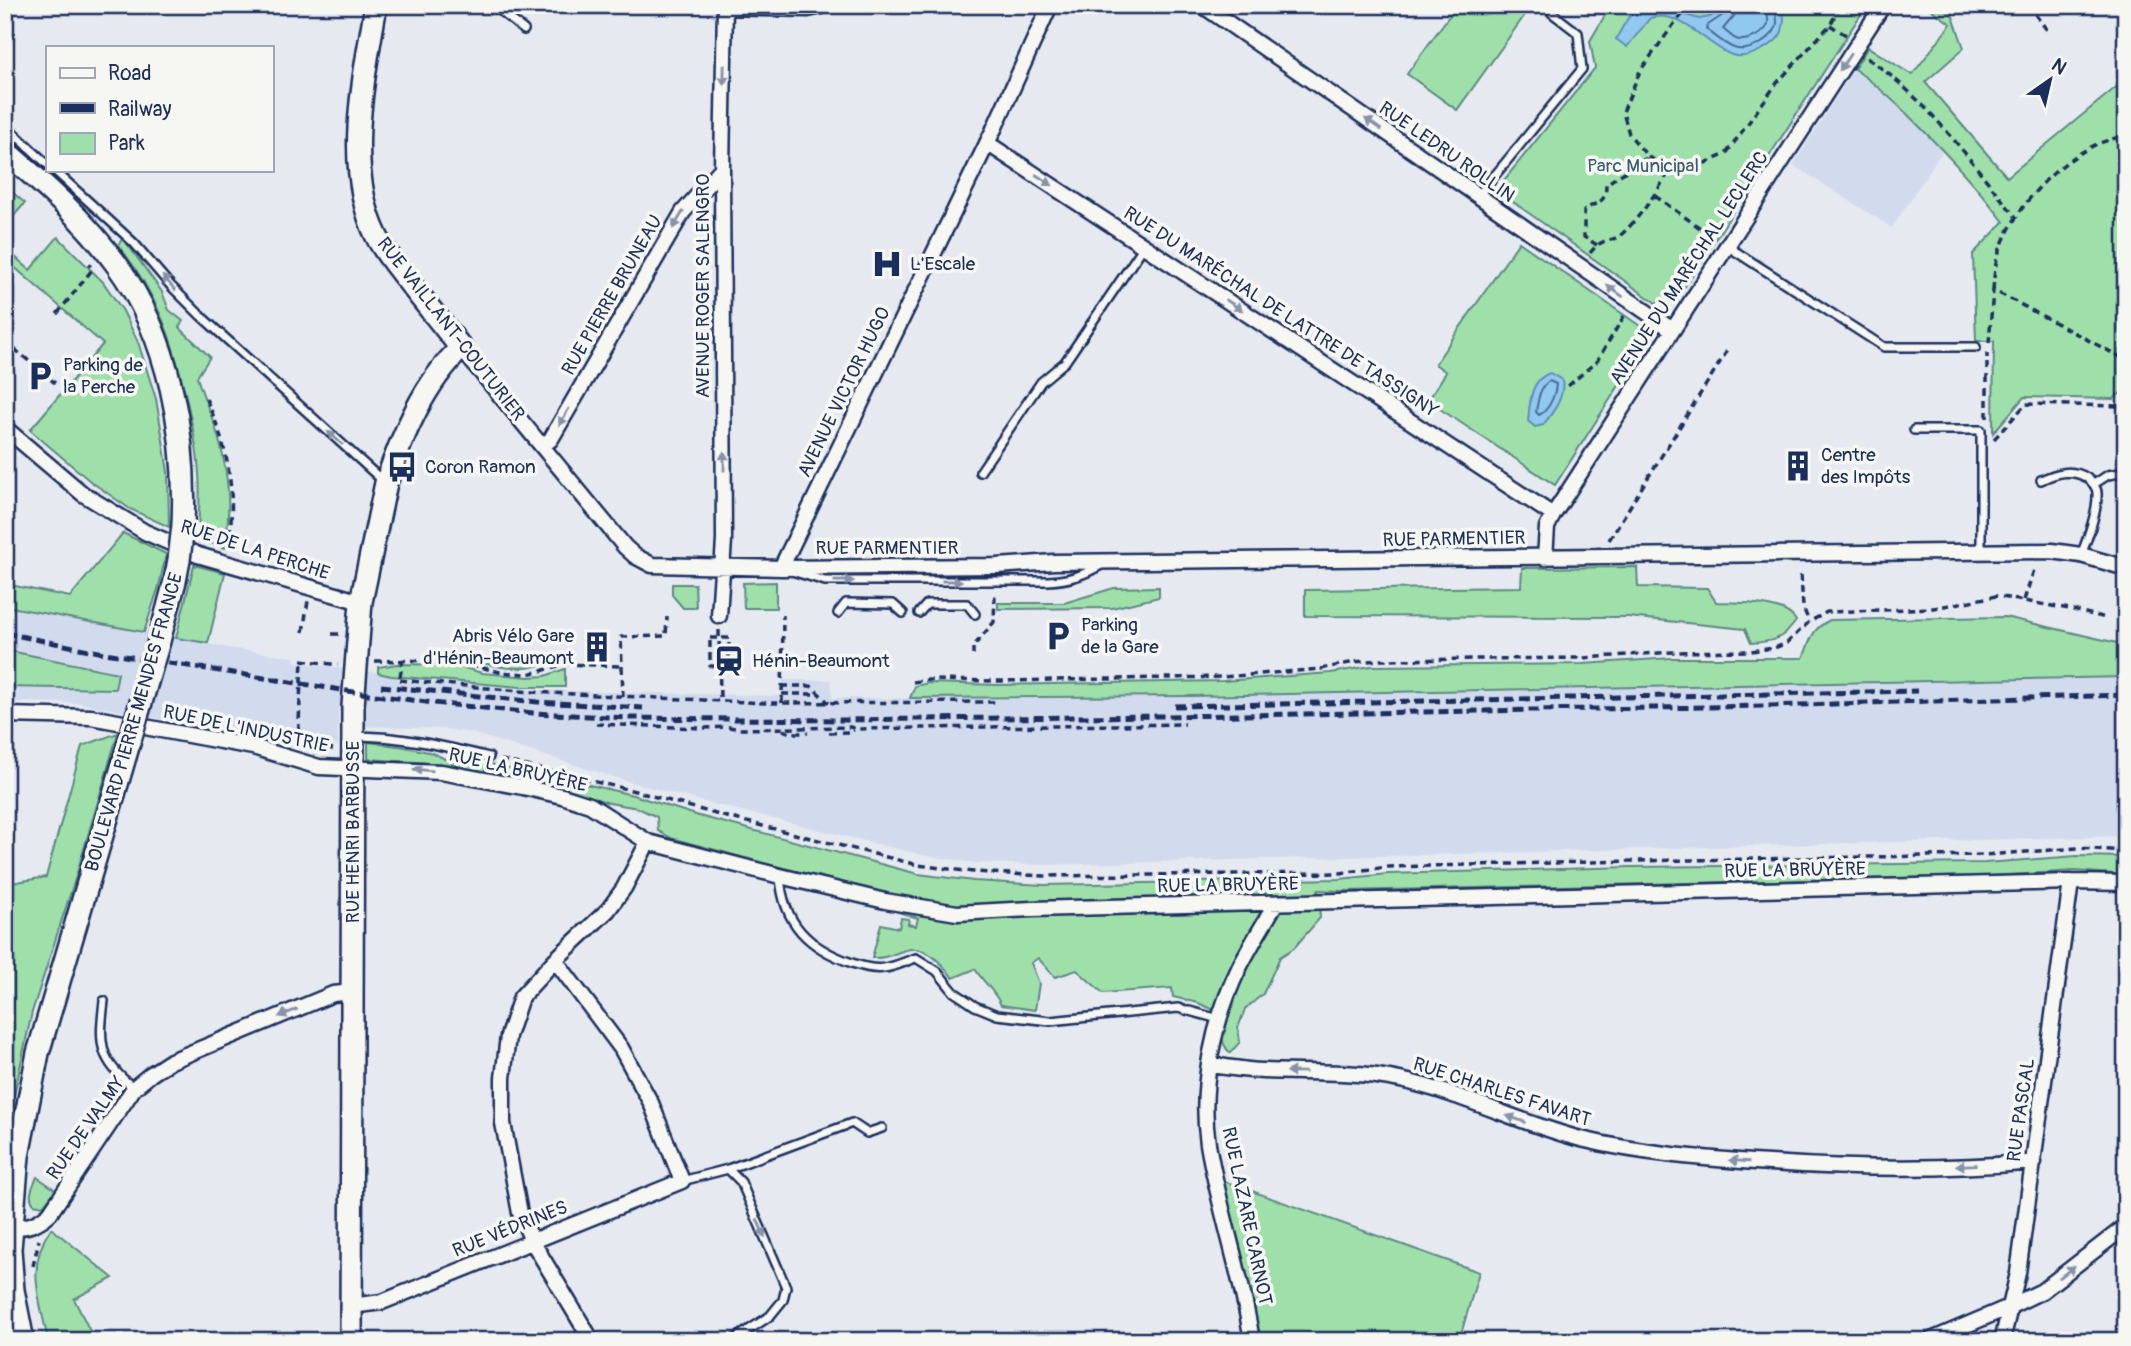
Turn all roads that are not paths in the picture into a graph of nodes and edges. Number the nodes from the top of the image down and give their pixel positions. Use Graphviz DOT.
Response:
graph roads {
  1 [pos="376,5"];
  2 [pos="493,5"];
  3 [pos="828,5"];
  4 [pos="1050,5"];
  5 [pos="1202,5"];
  6 [pos="1883,5"];
  7 [pos="725,6"];
  8 [pos="1552,13"];
  9 [pos="524,30"];
  10 [pos="5,125"];
  11 [pos="987,143"];
  12 [pos="5,151"];
  13 [pos="46,163"];
  14 [pos="722,168"];
  15 [pos="56,172"];
  16 [pos="1477,196"];
  17 [pos="1144,245"];
  18 [pos="1726,246"];
  19 [pos="1671,329"];
  20 [pos="1976,347"];
  21 [pos="461,348"];
  22 [pos="5,428"];
  23 [pos="1914,430"];
  24 [pos="543,446"];
  25 [pos="980,472"];
  26 [pos="2126,472"];
  27 [pos="2040,480"];
  28 [pos="386,483"];
  29 [pos="2094,484"];
  30 [pos="1552,515"];
  31 [pos="1980,552"];
  32 [pos="2081,555"];
  33 [pos="1545,558"];
  34 [pos="652,565"];
  35 [pos="723,567"];
  36 [pos="781,568"];
  37 [pos="2126,568"];
  38 [pos="361,601"];
  39 [pos="838,613"];
  40 [pos="904,613"];
  41 [pos="919,613"];
  42 [pos="975,614"];
  43 [pos="719,616"];
  44 [pos="5,715"];
  45 [pos="353,736"];
  46 [pos="489,757"];
  47 [pos="354,768"];
  48 [pos="648,842"];
  49 [pos="780,876"];
  50 [pos="2071,882"];
  51 [pos="2126,883"];
  52 [pos="1276,903"];
  53 [pos="555,960"];
  54 [pos="353,992"];
  55 [pos="104,1001"];
  56 [pos="1219,1020"];
  57 [pos="1210,1065"];
  58 [pos="134,1088"];
  59 [pos="882,1128"];
  60 [pos="2034,1162"];
  61 [pos="728,1169"];
  62 [pos="682,1181"];
  63 [pos="2126,1226"];
  64 [pos="11,1227"];
  65 [pos="532,1241"];
  66 [pos="9,1290"];
  67 [pos="351,1306"];
  68 [pos="2009,1307"];
  69 [pos="23,1341"];
  70 [pos="351,1341"];
  71 [pos="592,1341"];
  72 [pos="732,1341"];
  73 [pos="1252,1341"];
  74 [pos="1929,1341"];
  75 [pos="2002,1341"];
  1 -- 21 [label="street, RUE VAILLANT-COUTURIER"];
  2 -- 9 [label="lane"];
  3 -- 7 [label="street"];
  4 -- 11 [label="street, AVENUE VICTOR HUGO"];
  16 -- 5 [label="street, RUE LEDRU ROLLIN, one-way"];
  6 -- 18 [label="street, AVENUE DU MARÉCHAL LECLERC, one-way"];
  7 -- 14 [label="street, AVENUE ROGER SALENGRO, one-way"];
  8 -- 16 [label="lane"];
  10 -- 13 [label="lane"];
  11 -- 17 [label="street, RUE DU MARÉCHAL DE LATTRE DE TASSIGNY, one-way"];
  11 -- 36 [label="street, AVENUE VICTOR HUGO"];
  12 -- 64 [label="street, BOULEVARD PIERRE MENDES FRANCE, bridge"];
  14 -- 24 [label="street, RUE PIERRE BRUNEAU, one-way"];
  35 -- 14 [label="street, AVENUE ROGER SALENGRO, one-way"];
  28 -- 15 [label="lane, one-way"];
  19 -- 16 [label="street, RUE LEDRU ROLLIN, one-way"];
  17 -- 25 [label="lane"];
  17 -- 30 [label="street, RUE DU MARÉCHAL DE LATTRE DE TASSIGNY, one-way"];
  18 -- 19 [label="street, AVENUE DU MARÉCHAL LECLERC"];
  18 -- 20 [label="lane"];
  19 -- 30 [label="street, AVENUE DU MARÉCHAL LECLERC"];
  21 -- 24 [label="street, RUE VAILLANT-COUTURIER"];
  21 -- 28 [label="street, RUE HENRI BARBUSSE"];
  22 -- 38 [label="street, RUE DE LA PERCHE"];
  23 -- 31 [label="lane"];
  24 -- 34 [label="street, RUE VAILLANT-COUTURIER"];
  26 -- 29 [label="lane"];
  27 -- 29 [label="lane"];
  28 -- 38 [label="street, RUE HENRI BARBUSSE"];
  29 -- 32 [label="lane"];
  30 -- 33 [label="street, AVENUE DU MARÉCHAL LECLERC"];
  31 -- 32 [label="street, RUE PARMENTIER"];
  31 -- 33 [label="street, RUE PARMENTIER"];
  32 -- 37 [label="street, RUE PARMENTIER"];
  33 -- 36 [label="street, RUE PARMENTIER"];
  34 -- 35 [label="street, RUE PARMENTIER"];
  35 -- 36 [label="street, RUE PARMENTIER"];
  35 -- 43 [label="street, AVENUE ROGER SALENGRO"];
  38 -- 45 [label="street, RUE HENRI BARBUSSE"];
  39 -- 40 [label="lane"];
  41 -- 42 [label="lane"];
  44 -- 47 [label="street, RUE DE L'INDUSTRIE"];
  45 -- 46 [label="lane"];
  45 -- 47 [label="street, RUE HENRI BARBUSSE"];
  48 -- 47 [label="street, RUE LA BRUYÈRE, one-way"];
  47 -- 54 [label="street, RUE HENRI BARBUSSE"];
  48 -- 49 [label="street, RUE LA BRUYÈRE"];
  48 -- 53 [label="street"];
  49 -- 52 [label="street, RUE LA BRUYÈRE"];
  49 -- 56 [label="lane"];
  50 -- 51 [label="street, RUE LA BRUYÈRE"];
  50 -- 52 [label="street, RUE LA BRUYÈRE"];
  50 -- 60 [label="street, RUE PASCAL"];
  52 -- 56 [label="street, RUE LAZARE CARNOT"];
  53 -- 62 [label="street"];
  53 -- 65 [label="street"];
  54 -- 58 [label="street, RUE DE VALMY, one-way"];
  54 -- 67 [label="street, RUE HENRI BARBUSSE"];
  55 -- 58 [label="lane"];
  56 -- 57 [label="street, RUE LAZARE CARNOT"];
  60 -- 57 [label="street, RUE CHARLES FAVART, one-way"];
  57 -- 73 [label="street, RUE LAZARE CARNOT"];
  58 -- 64 [label="street, RUE DE VALMY"];
  59 -- 61 [label="lane"];
  60 -- 68 [label="street, RUE PASCAL"];
  61 -- 62 [label="lane"];
  61 -- 72 [label="lane, one-way"];
  62 -- 65 [label="street, RUE VÉDRINES"];
  68 -- 63 [label="street, one-way"];
  64 -- 66 [label="street, BOULEVARD PIERRE MENDES FRANCE"];
  65 -- 67 [label="street, RUE VÉDRINES"];
  65 -- 71 [label="street"];
  66 -- 69 [label="street, BOULEVARD PIERRE MENDES FRANCE"];
  67 -- 70 [label="street, RUE HENRI BARBUSSE"];
  68 -- 74 [label="street"];
  68 -- 75 [label="street, RUE PASCAL"];
}
